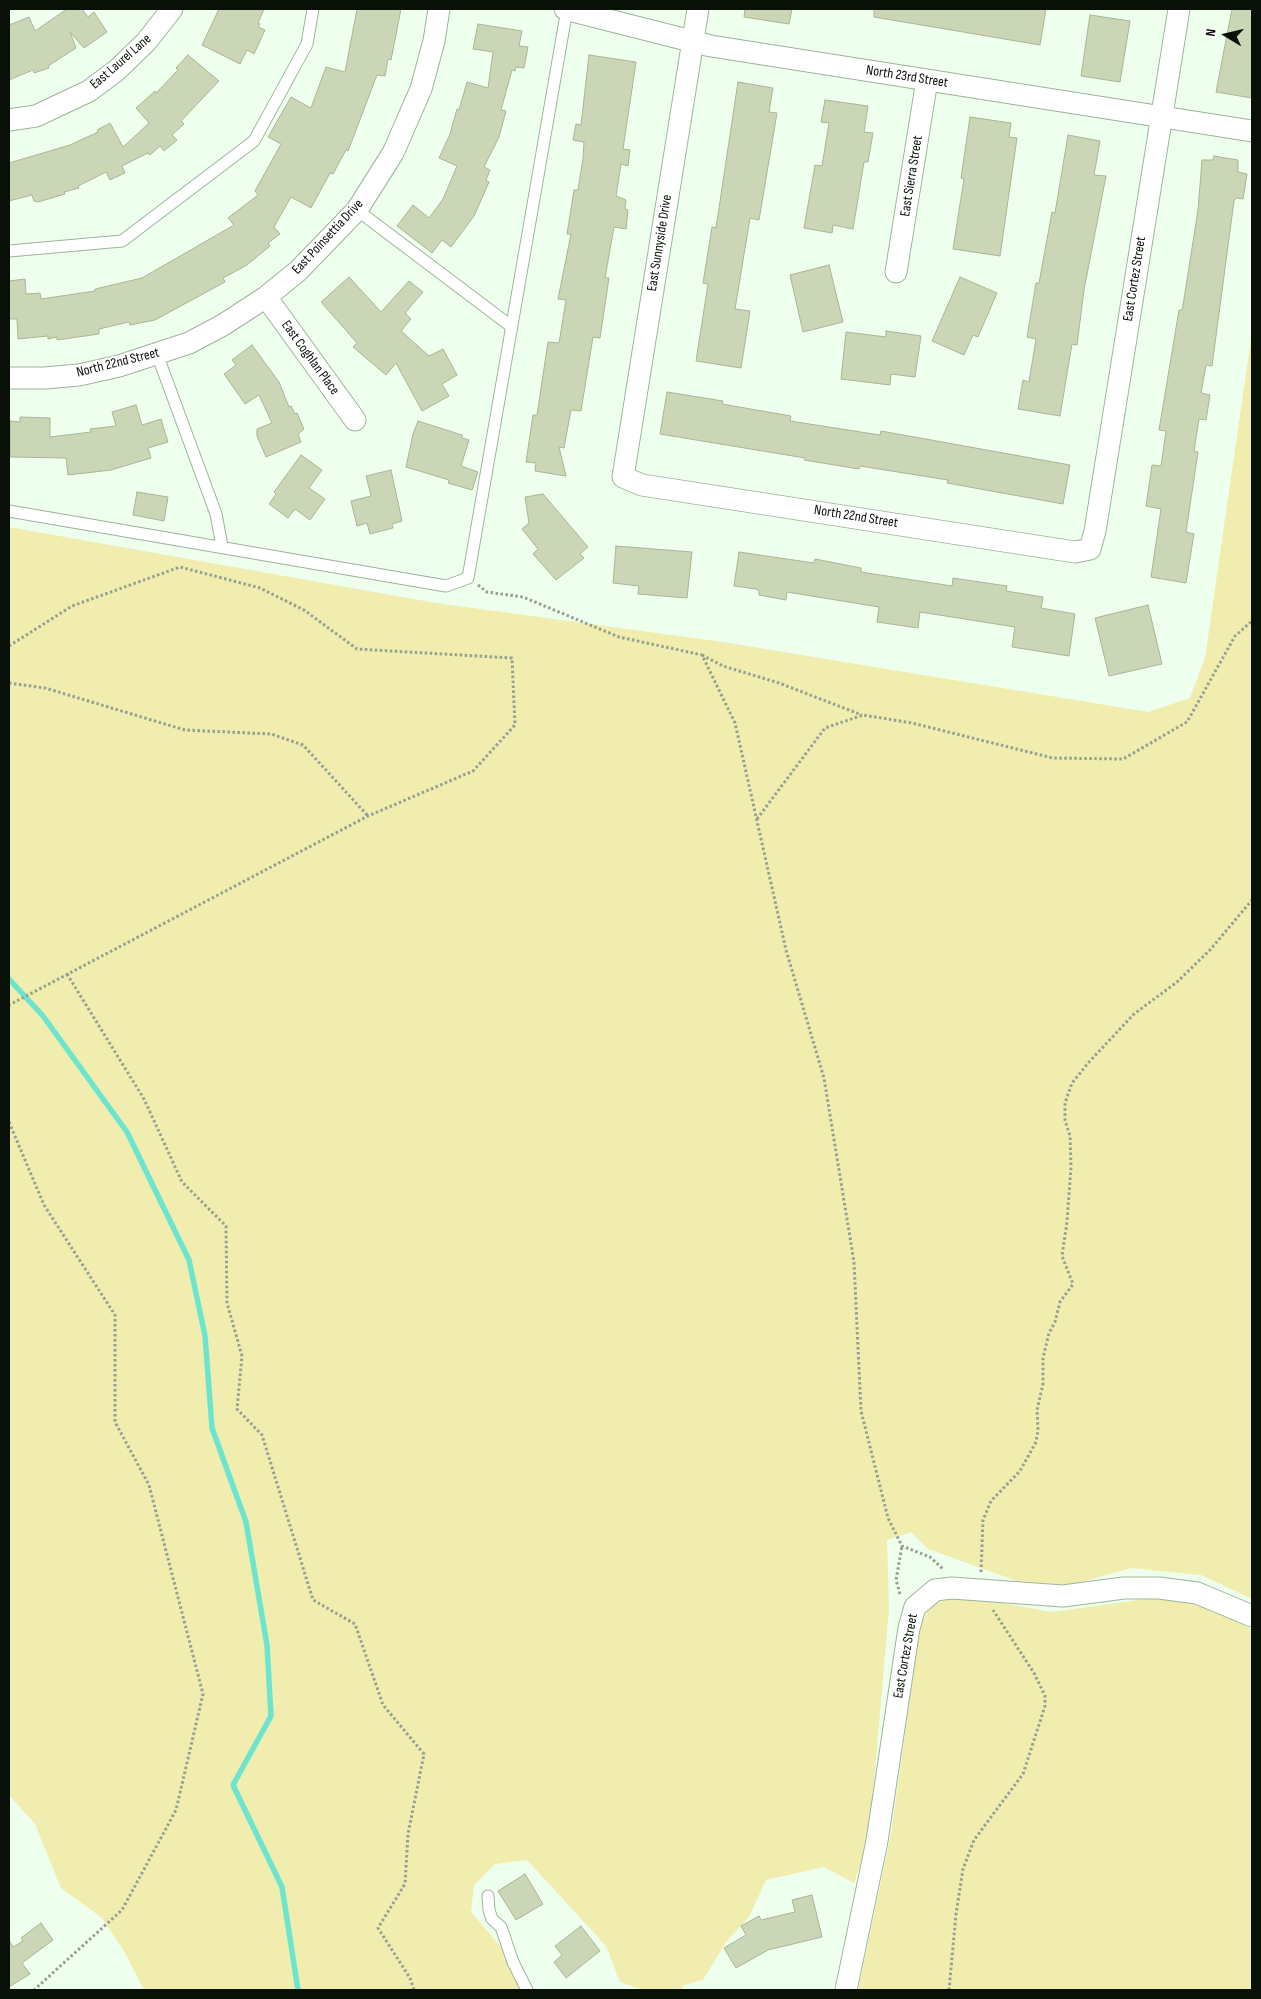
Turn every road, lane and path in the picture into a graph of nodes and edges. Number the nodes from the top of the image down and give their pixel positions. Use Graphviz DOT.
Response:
graph roads {
  1 [pos="172,9"];
  2 [pos="313,9"];
  3 [pos="439,9"];
  4 [pos="566,9"];
  5 [pos="698,9"];
  6 [pos="1179,9"];
  7 [pos="692,42"];
  8 [pos="927,80"];
  9 [pos="1162,116"];
  10 [pos="9,120"];
  11 [pos="1252,131"];
  12 [pos="357,210"];
  13 [pos="9,252"];
  14 [pos="896,272"];
  15 [pos="266,297"];
  16 [pos="223,326"];
  17 [pos="512,327"];
  18 [pos="158,354"];
  19 [pos="9,378"];
  20 [pos="355,420"];
  21 [pos="623,477"];
  22 [pos="9,511"];
  23 [pos="222,546"];
  24 [pos="1090,549"];
  25 [pos="468,578"];
  26 [pos="1252,621"];
  27 [pos="9,646"];
  28 [pos="702,654"];
  29 [pos="9,683"];
  30 [pos="863,715"];
  31 [pos="368,816"];
  32 [pos="756,820"];
  33 [pos="1252,900"];
  34 [pos="67,974"];
  35 [pos="9,1005"];
  36 [pos="9,1122"];
  37 [pos="902,1546"];
  38 [pos="945,1571"];
  39 [pos="982,1590"];
  40 [pos="900,1596"];
  41 [pos="1252,1616"];
  42 [pos="488,1896"];
  43 [pos="34,1990"];
  44 [pos="414,1990"];
  45 [pos="527,1990"];
  46 [pos="846,1990"];
  47 [pos="950,1990"];
  1 -- 10 [label="street, East Laurel Lane"];
  2 -- 13 [label="lane"];
  3 -- 12 [label="street, East Poinsettia Drive"];
  4 -- 7 [label="street, North 23rd Street"];
  4 -- 17 [label="lane"];
  5 -- 7 [label="street, East Sunnyside Drive"];
  6 -- 9 [label="street, East Cortez Street"];
  7 -- 8 [label="street, North 23rd Street"];
  7 -- 21 [label="street, East Sunnyside Drive"];
  8 -- 9 [label="street, North 23rd Street"];
  8 -- 14 [label="street, East Sierra Street"];
  9 -- 11 [label="street, North 23rd Street"];
  9 -- 24 [label="street, East Cortez Street"];
  12 -- 15 [label="street, East Poinsettia Drive"];
  12 -- 17 [label="lane"];
  15 -- 16 [label="street, East Poinsettia Drive"];
  15 -- 20 [label="street, East Coghlan Place"];
  16 -- 18 [label="street, North 22nd Street"];
  17 -- 25 [label="lane"];
  18 -- 19 [label="street, North 22nd Street"];
  18 -- 23 [label="lane"];
  21 -- 24 [label="street, North 22nd Street"];
  22 -- 23 [label="lane"];
  23 -- 25 [label="lane"];
  25 -- 28 [label="path"];
  26 -- 30 [label="path"];
  27 -- 31 [label="path"];
  28 -- 30 [label="path"];
  28 -- 32 [label="path"];
  29 -- 31 [label="path"];
  30 -- 32 [label="path"];
  31 -- 34 [label="path"];
  32 -- 37 [label="path"];
  33 -- 39 [label="path"];
  34 -- 35 [label="path"];
  34 -- 44 [label="path"];
  36 -- 43 [label="path"];
  37 -- 38 [label="path"];
  37 -- 40 [label="path"];
  39 -- 41 [label="street, East Cortez Street"];
  39 -- 46 [label="street, East Cortez Street"];
  39 -- 47 [label="path"];
  42 -- 45 [label="lane"];
}
